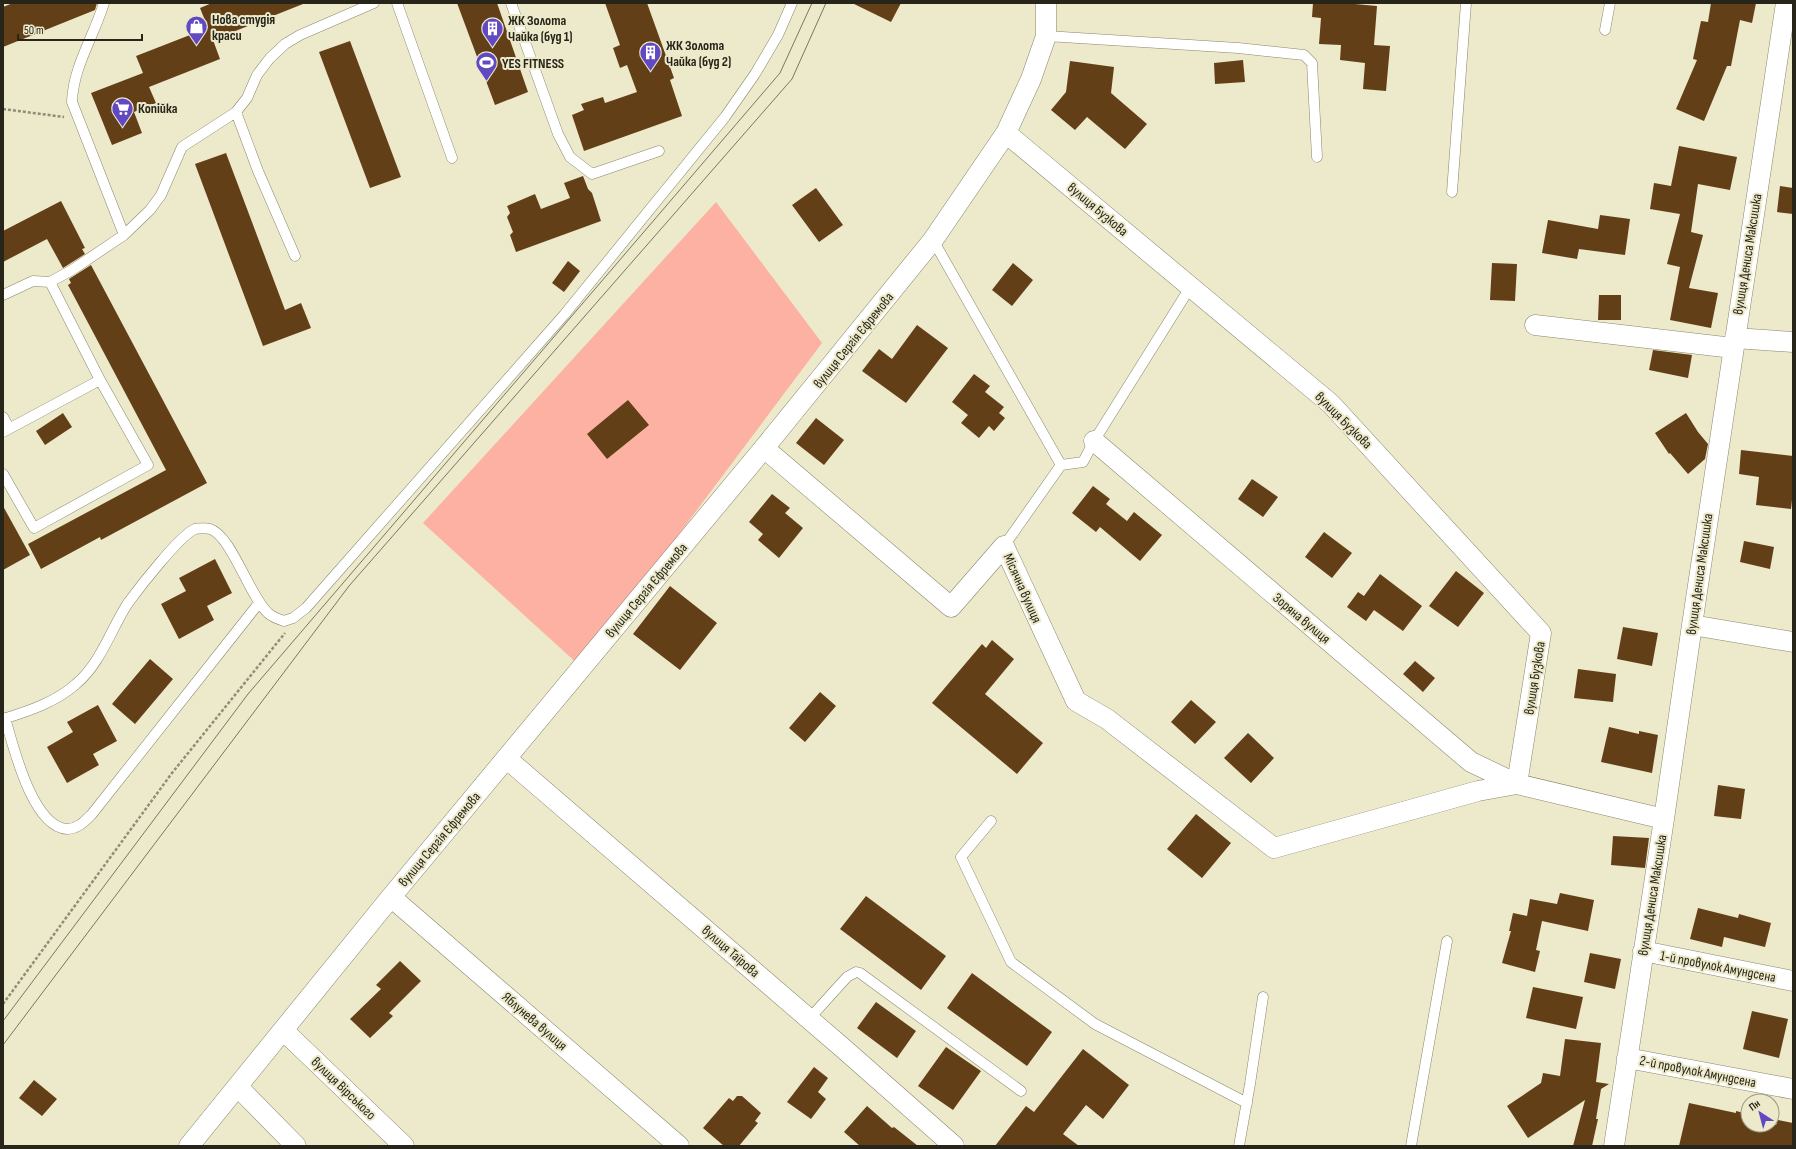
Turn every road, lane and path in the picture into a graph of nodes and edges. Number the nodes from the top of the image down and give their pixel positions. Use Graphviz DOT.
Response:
graph roads {
  1 [pos="104,3"];
  2 [pos="374,3"];
  3 [pos="397,3"];
  4 [pos="511,3"];
  5 [pos="792,3"];
  6 [pos="1046,3"];
  7 [pos="1466,3"];
  8 [pos="1610,3"];
  9 [pos="1786,3"];
  10 [pos="1605,30"];
  11 [pos="1046,36"];
  12 [pos="3,109"];
  13 [pos="236,112"];
  14 [pos="78,119"];
  15 [pos="1006,133"];
  16 [pos="659,151"];
  17 [pos="1317,157"];
  18 [pos="452,158"];
  19 [pos="1452,192"];
  20 [pos="124,235"];
  21 [pos="933,240"];
  22 [pos="295,256"];
  23 [pos="50,282"];
  24 [pos="1191,286"];
  25 [pos="3,295"];
  26 [pos="1535,325"];
  27 [pos="1793,342"];
  28 [pos="1734,343"];
  29 [pos="100,380"];
  30 [pos="3,417"];
  31 [pos="6,430"];
  32 [pos="1094,442"];
  33 [pos="764,448"];
  34 [pos="1061,465"];
  35 [pos="3,474"];
  36 [pos="1004,546"];
  37 [pos="259,603"];
  38 [pos="1692,625"];
  39 [pos="286,632"];
  40 [pos="1793,642"];
  41 [pos="4,718"];
  42 [pos="506,758"];
  43 [pos="1517,784"];
  44 [pos="1664,819"];
  45 [pos="991,821"];
  46 [pos="391,896"];
  47 [pos="1447,941"];
  48 [pos="1643,951"];
  49 [pos="1793,981"];
  50 [pos="1263,997"];
  51 [pos="3,1004"];
  52 [pos="810,1019"];
  53 [pos="284,1031"];
  54 [pos="1627,1058"];
  55 [pos="238,1087"];
  56 [pos="1793,1089"];
  57 [pos="1021,1091"];
  58 [pos="1247,1103"];
  59 [pos="189,1146"];
  60 [pos="296,1146"];
  61 [pos="404,1146"];
  62 [pos="678,1146"];
  63 [pos="954,1146"];
  64 [pos="1239,1146"];
  65 [pos="1411,1146"];
  66 [pos="1614,1146"];
  1 -- 14 [label="lane"];
  2 -- 13 [label="lane"];
  3 -- 18 [label="lane"];
  4 -- 16 [label="lane"];
  5 -- 37 [label="lane"];
  6 -- 11 [label="street, вулиця Сергія Єфремова"];
  7 -- 19 [label="lane"];
  8 -- 10 [label="lane"];
  9 -- 28 [label="street, вулиця Дениса Максишка"];
  11 -- 15 [label="street, вулиця Сергія Єфремова"];
  11 -- 17 [label="lane"];
  12 -- 14 [label="path"];
  13 -- 20 [label="lane"];
  13 -- 22 [label="lane"];
  14 -- 20 [label="lane"];
  15 -- 21 [label="street, вулиця Сергія Єфремова"];
  15 -- 24 [label="street, вулиця Бузкова"];
  20 -- 23 [label="lane"];
  21 -- 33 [label="street, вулиця Сергія Єфремова"];
  21 -- 34 [label="lane"];
  23 -- 25 [label="lane"];
  23 -- 29 [label="lane"];
  24 -- 32 [label="lane"];
  24 -- 43 [label="street, вулиця Бузкова"];
  26 -- 28 [label="street"];
  27 -- 28 [label="street"];
  28 -- 38 [label="street, вулиця Дениса Максишка"];
  29 -- 31 [label="lane"];
  29 -- 35 [label="lane"];
  30 -- 31 [label="lane"];
  32 -- 34 [label="lane"];
  32 -- 43 [label="street, Зоряна вулиця"];
  33 -- 36 [label="street, Місячна вулиця"];
  33 -- 42 [label="street, вулиця Сергія Єфремова"];
  34 -- 36 [label="lane"];
  36 -- 43 [label="street, Місячна вулиця"];
  37 -- 41 [label="lane"];
  37 -- 41 [label="lane"];
  38 -- 40 [label="street"];
  38 -- 44 [label="street, вулиця Дениса Максишка"];
  39 -- 51 [label="path"];
  42 -- 46 [label="street, вулиця Сергія Єфремова"];
  42 -- 52 [label="street, вулиця Таїрова"];
  43 -- 44 [label="street"];
  44 -- 48 [label="street, вулиця Дениса Максишка"];
  45 -- 58 [label="lane"];
  46 -- 53 [label="street, вулиця Сергія Єфремова"];
  46 -- 62 [label="street, Яблунева вулиця"];
  47 -- 65 [label="lane"];
  48 -- 49 [label="street, 1-й провулок Амундсена"];
  48 -- 54 [label="street, вулиця Дениса Максишка"];
  50 -- 58 [label="lane"];
  52 -- 57 [label="lane"];
  52 -- 63 [label="street, вулиця Таїрова"];
  53 -- 55 [label="street, вулиця Сергія Єфремова"];
  53 -- 61 [label="street, вулиця Вірського"];
  54 -- 56 [label="street, 2-й провулок Амундсена"];
  54 -- 66 [label="street, вулиця Дениса Максишка"];
  55 -- 59 [label="street, вулиця Сергія Єфремова"];
  55 -- 60 [label="street"];
  58 -- 64 [label="lane"];
}
